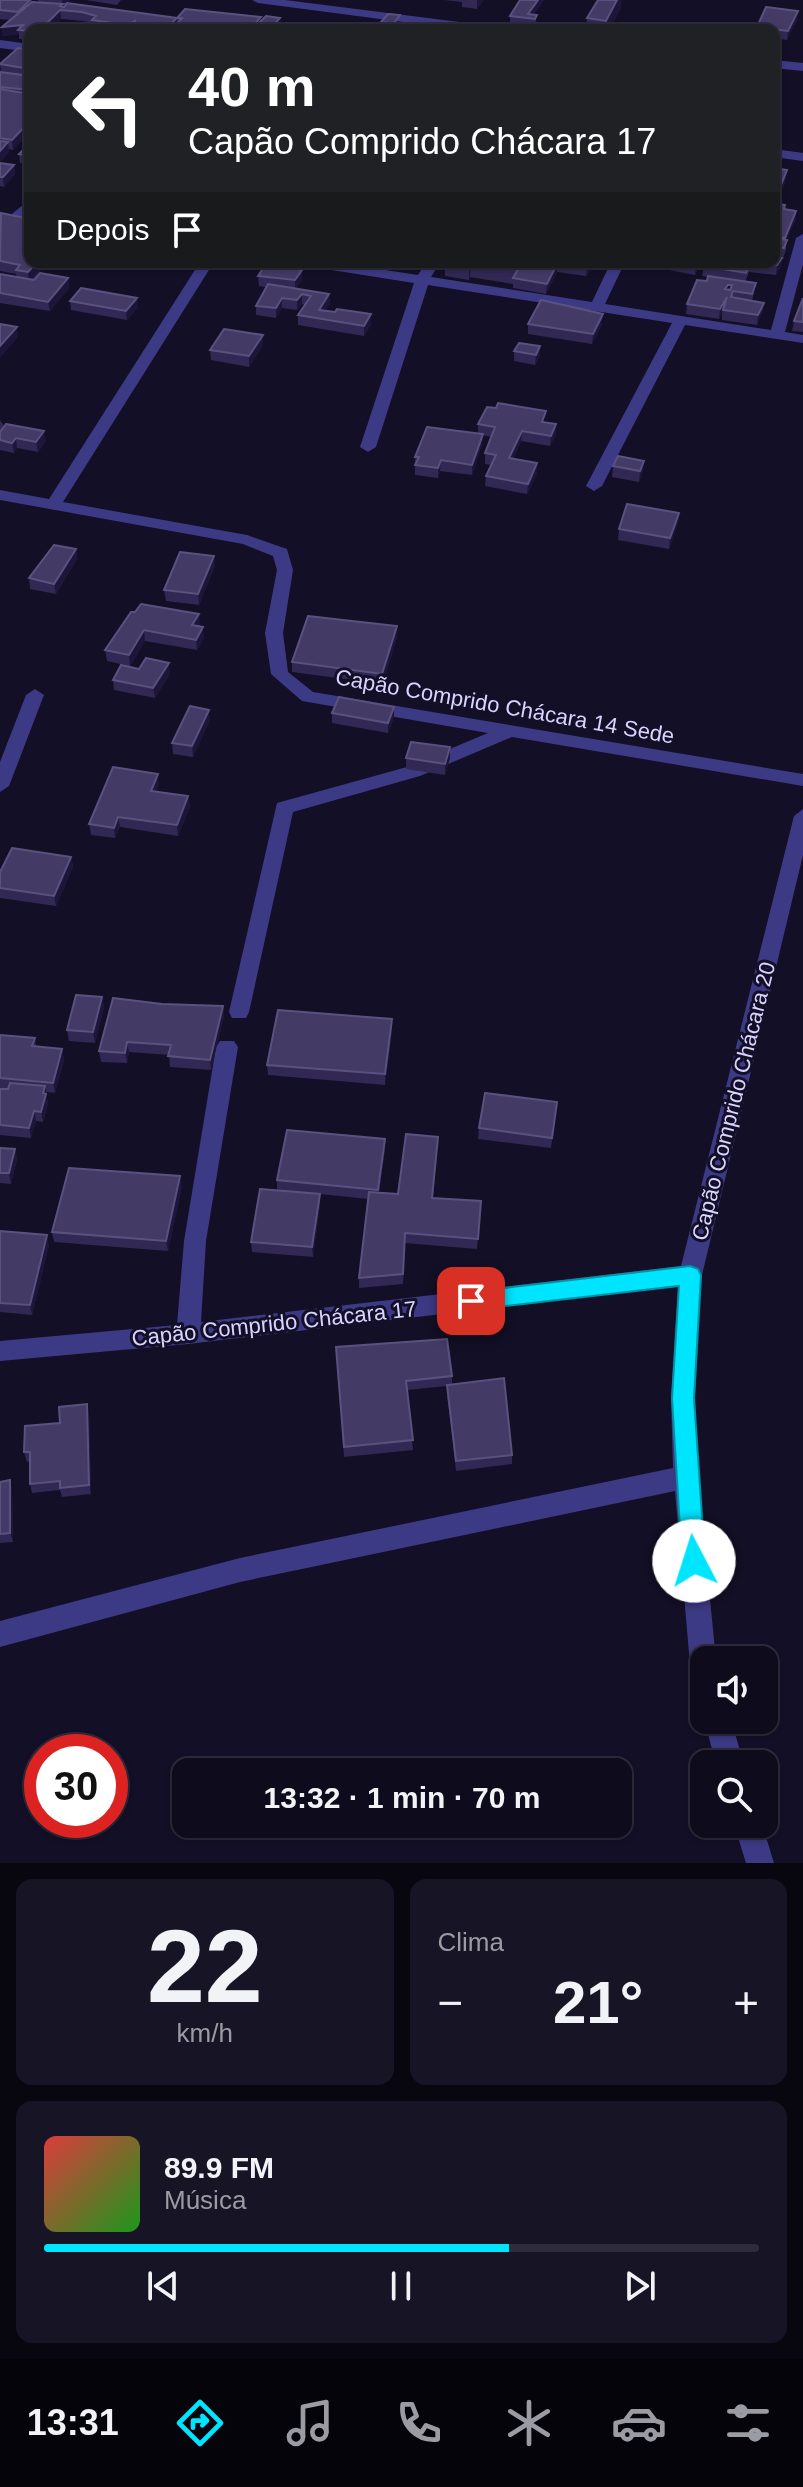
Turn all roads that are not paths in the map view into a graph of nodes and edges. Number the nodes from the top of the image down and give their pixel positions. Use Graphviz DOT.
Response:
graph roads {
  1 [pos="258,0"];
  2 [pos="444,24"];
  3 [pos="5,45"];
  4 [pos="0,56"];
  5 [pos="780,65"];
  6 [pos="803,67"];
  7 [pos="780,154"];
  8 [pos="803,157"];
  9 [pos="0,215"];
  10 [pos="23,218"];
  11 [pos="803,238"];
  12 [pos="203,268"];
  13 [pos="343,268"];
  14 [pos="430,268"];
  15 [pos="615,268"];
  16 [pos="422,281"];
  17 [pos="597,306"];
  18 [pos="681,319"];
  19 [pos="777,335"];
  20 [pos="803,339"];
  21 [pos="368,447"];
  22 [pos="594,486"];
  23 [pos="0,495"];
  24 [pos="53,505"];
  25 [pos="35,695"];
  26 [pos="508,732"];
  27 [pos="803,780"];
  28 [pos="0,786"];
  29 [pos="803,816"];
  30 [pos="239,1012"];
  31 [pos="227,1047"];
  32 [pos="690,1275"];
  33 [pos="188,1334"];
  34 [pos="0,1351"];
  35 [pos="686,1477"];
  36 [pos="0,1634"];
  37 [pos="701,1646"];
  38 [pos="752,1838"];
  39 [pos="760,1863"];
  1 -- 2 [label="street"];
  3 -- 4 [label="street"];
  5 -- 6 [label="street"];
  7 -- 8 [label="street"];
  9 -- 10 [label="street"];
  11 -- 19 [label="street"];
  12 -- 24 [label="street"];
  13 -- 16 [label="street"];
  14 -- 16 [label="street"];
  15 -- 17 [label="street"];
  16 -- 17 [label="street"];
  16 -- 21 [label="street"];
  17 -- 18 [label="street"];
  18 -- 19 [label="street"];
  18 -- 22 [label="street"];
  19 -- 20 [label="street"];
  23 -- 24 [label="street, Capão Comprido Chácara 14 Sede"];
  24 -- 26 [label="street, Capão Comprido Chácara 14 Sede"];
  25 -- 28 [label="street"];
  26 -- 27 [label="street, Capão Comprido Chácara 14 Sede"];
  26 -- 30 [label="street"];
  29 -- 32 [label="street, Capão Comprido Chácara 20"];
  31 -- 33 [label="street"];
  32 -- 33 [label="street, Capão Comprido Chácara 17"];
  32 -- 35 [label="street, Capão Comprido Chácara 20"];
  33 -- 34 [label="street, Capão Comprido Chácara 17"];
  35 -- 36 [label="street"];
  35 -- 37 [label="street, Capão Comprido Chácara 20"];
  38 -- 39 [label="street"];
}
